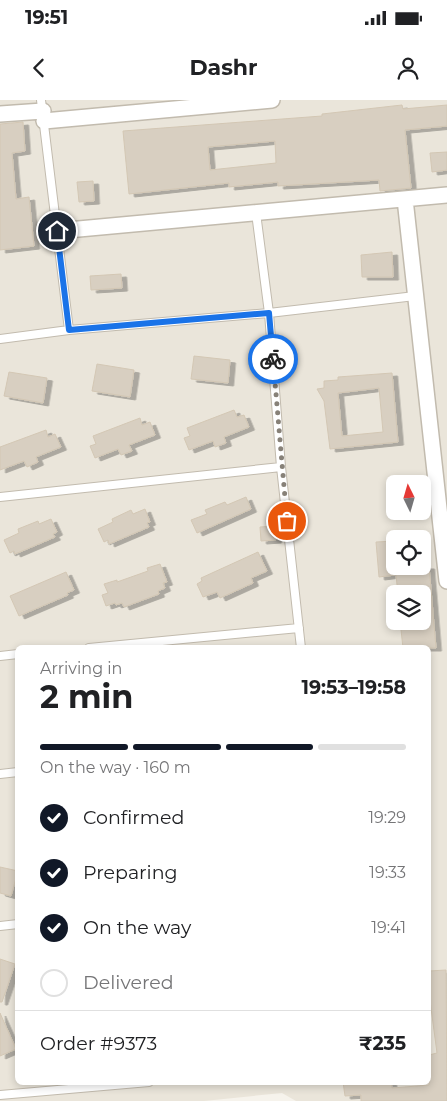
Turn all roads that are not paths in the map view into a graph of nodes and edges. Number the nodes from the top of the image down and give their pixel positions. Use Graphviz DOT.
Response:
graph roads {
  1 [pos="272,100"];
  2 [pos="43,111"];
  3 [pos="0,114"];
  4 [pos="447,194"];
  5 [pos="405,198"];
  6 [pos="256,212"];
  7 [pos="57,231"];
  8 [pos="415,296"];
  9 [pos="269,313"];
  10 [pos="69,330"];
  11 [pos="0,339"];
  12 [pos="281,467"];
  13 [pos="0,497"];
  14 [pos="447,581"];
  15 [pos="299,628"];
  16 [pos="120,645"];
  17 [pos="301,645"];
  18 [pos="15,654"];
  19 [pos="0,656"];
  20 [pos="15,772"];
  21 [pos="0,774"];
  22 [pos="15,924"];
  23 [pos="0,926"];
  24 [pos="115,1085"];
  25 [pos="0,1095"];
  1 -- 2 [label="street"];
  2 -- 3 [label="street"];
  2 -- 7 [label="lane"];
  4 -- 5 [label="street"];
  5 -- 6 [label="street"];
  5 -- 8 [label="street"];
  6 -- 7 [label="street"];
  6 -- 9 [label="lane"];
  7 -- 10 [label="lane"];
  8 -- 9 [label="lane"];
  8 -- 14 [label="street"];
  9 -- 10 [label="lane"];
  9 -- 12 [label="lane"];
  10 -- 11 [label="lane"];
  12 -- 13 [label="lane"];
  12 -- 15 [label="lane"];
  15 -- 16 [label="lane"];
  15 -- 17 [label="lane"];
  18 -- 19 [label="lane"];
  20 -- 21 [label="lane"];
  22 -- 23 [label="lane"];
  24 -- 25 [label="lane"];
}
